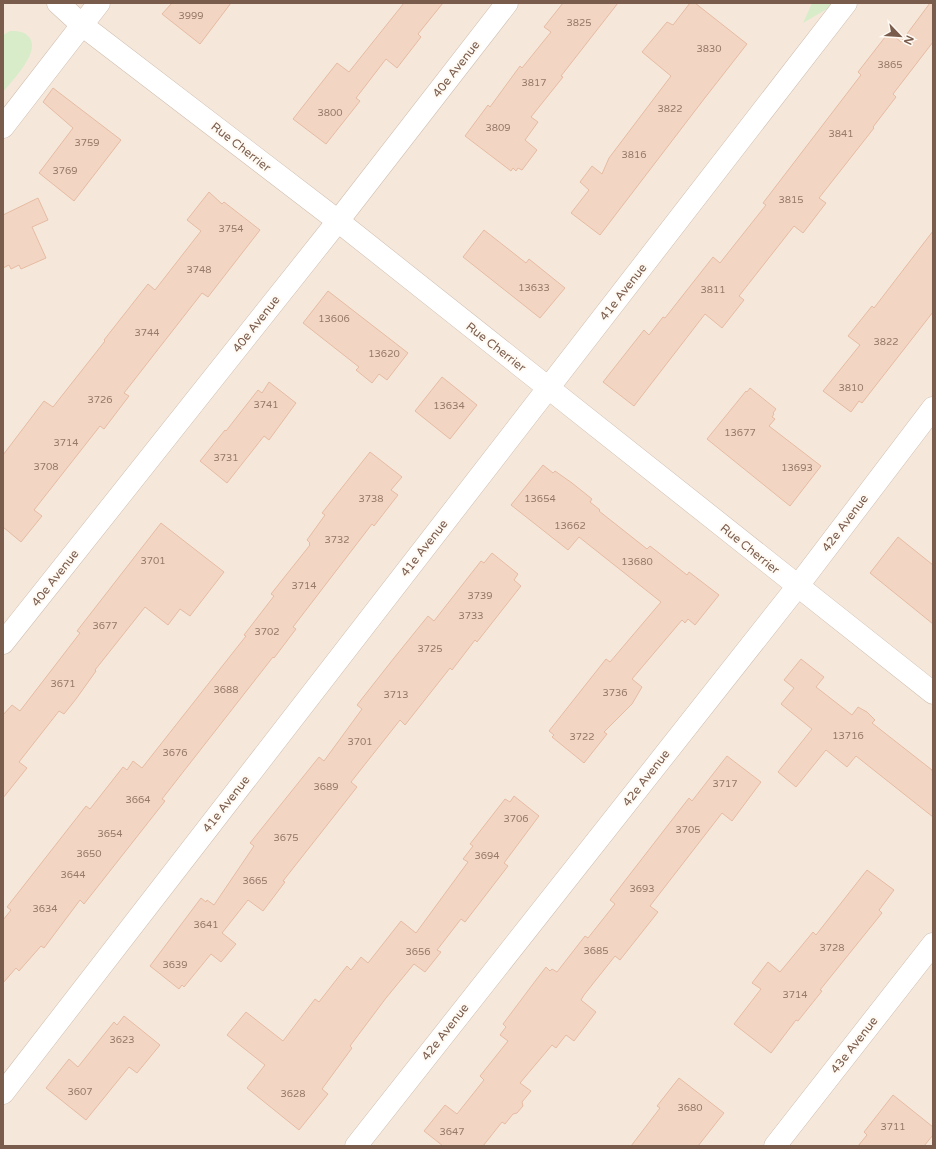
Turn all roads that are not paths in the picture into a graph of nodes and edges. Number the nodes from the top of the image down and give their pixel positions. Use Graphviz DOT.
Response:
graph roads {
  1 [pos="58,3"];
  2 [pos="100,3"];
  3 [pos="507,3"];
  4 [pos="846,3"];
  5 [pos="82,25"];
  6 [pos="3,127"];
  7 [pos="338,221"];
  8 [pos="548,388"];
  9 [pos="933,408"];
  10 [pos="797,586"];
  11 [pos="3,643"];
  12 [pos="933,693"];
  13 [pos="933,944"];
  14 [pos="3,1093"];
  15 [pos="356,1146"];
  16 [pos="775,1146"];
  1 -- 5 [label="street, Rue Cherrier"];
  2 -- 5 [label="street"];
  3 -- 7 [label="street, 40e Avenue"];
  4 -- 8 [label="street, 41e Avenue"];
  5 -- 6 [label="street"];
  5 -- 7 [label="street, Rue Cherrier"];
  7 -- 8 [label="street, Rue Cherrier"];
  7 -- 11 [label="street, 40e Avenue"];
  8 -- 10 [label="street, Rue Cherrier"];
  8 -- 14 [label="street, 41e Avenue"];
  9 -- 10 [label="street, 42e Avenue"];
  10 -- 12 [label="street, Rue Cherrier"];
  10 -- 15 [label="street, 42e Avenue"];
  13 -- 16 [label="street, 43e Avenue"];
}
